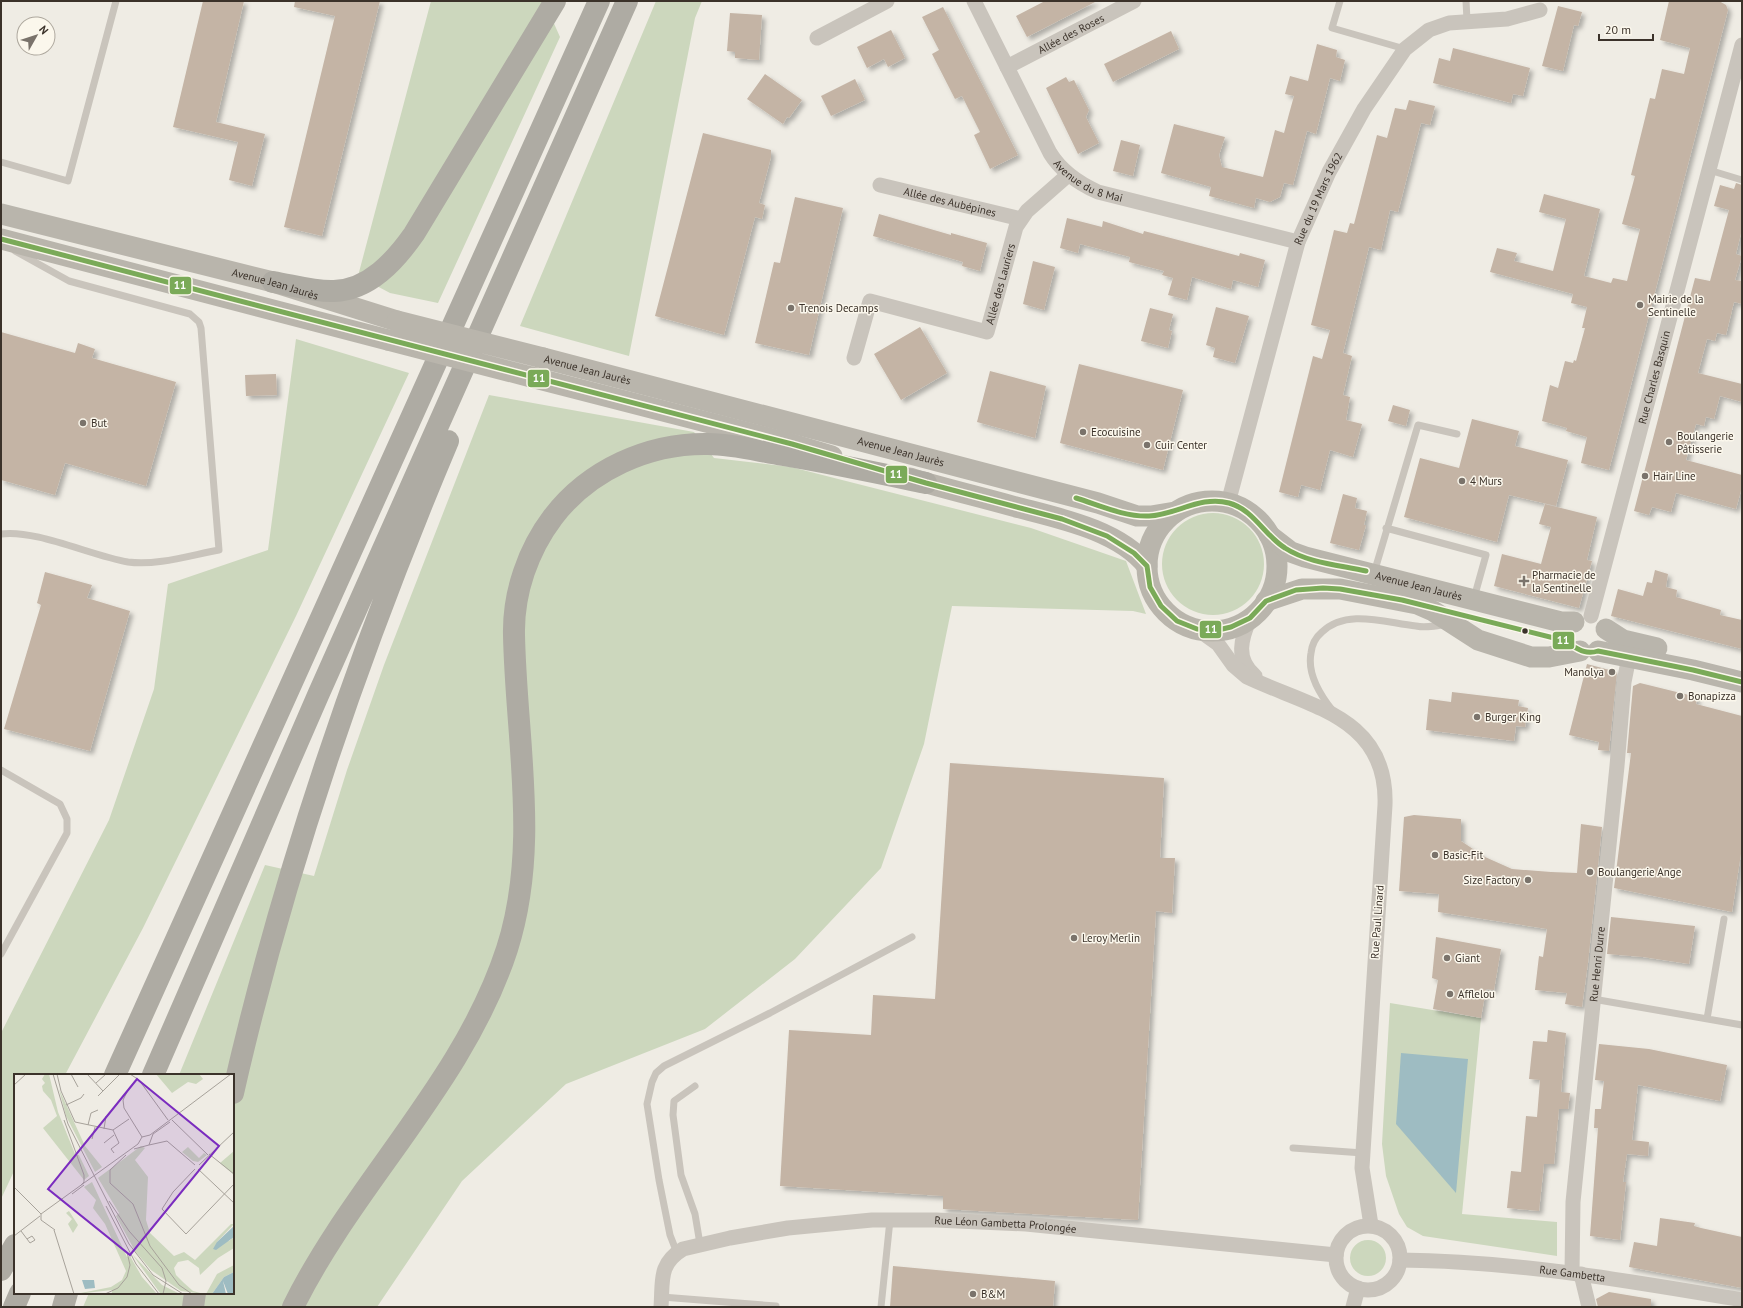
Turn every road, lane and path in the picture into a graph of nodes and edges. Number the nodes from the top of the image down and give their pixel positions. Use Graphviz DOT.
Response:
graph roads {
  1 [pos="116,1"];
  2 [pos="554,1"];
  3 [pos="599,1"];
  4 [pos="627,1"];
  5 [pos="887,1"];
  6 [pos="974,1"];
  7 [pos="1134,1"];
  8 [pos="1340,1"];
  9 [pos="1466,1"];
  10 [pos="1540,10"];
  11 [pos="1467,20"];
  12 [pos="816,38"];
  13 [pos="1742,45"];
  14 [pos="1405,49"];
  15 [pos="1007,67"];
  16 [pos="1,162"];
  17 [pos="1709,170"];
  18 [pos="1068,175"];
  19 [pos="1742,180"];
  20 [pos="880,185"];
  21 [pos="1,214"];
  22 [pos="1021,219"];
  23 [pos="1,239"];
  24 [pos="1298,242"];
  25 [pos="1,243"];
  26 [pos="273,282"];
  27 [pos="470,358"];
  28 [pos="854,358"];
  29 [pos="1457,434"];
  30 [pos="926,483"];
  31 [pos="1228,503"];
  32 [pos="1175,512"];
  33 [pos="1386,528"];
  34 [pos="1,534"];
  35 [pos="1269,535"];
  36 [pos="1147,566"];
  37 [pos="1374,573"];
  38 [pos="1474,600"];
  39 [pos="1266,601"];
  40 [pos="1423,606"];
  41 [pos="1250,618"];
  42 [pos="1590,622"];
  43 [pos="1450,623"];
  44 [pos="1197,629"];
  45 [pos="1583,649"];
  46 [pos="1629,657"];
  47 [pos="1742,668"];
  48 [pos="1742,682"];
  49 [pos="1264,683"];
  50 [pos="1340,718"];
  51 [pos="1,770"];
  52 [pos="1724,919"];
  53 [pos="912,937"];
  54 [pos="1,954"];
  55 [pos="1593,999"];
  56 [pos="141,1017"];
  57 [pos="1707,1019"];
  58 [pos="1742,1025"];
  59 [pos="105,1074"];
  60 [pos="115,1074"];
  61 [pos="153,1074"];
  62 [pos="694,1086"];
  63 [pos="234,1088"];
  64 [pos="1294,1148"];
  65 [pos="1363,1153"];
  66 [pos="890,1220"];
  67 [pos="1371,1225"];
  68 [pos="700,1244"];
  69 [pos="14,1247"];
  70 [pos="677,1253"];
  71 [pos="1336,1255"];
  72 [pos="1400,1260"];
  73 [pos="1,1270"];
  74 [pos="1576,1273"];
  75 [pos="1358,1288"];
  76 [pos="20,1294"];
  77 [pos="67,1294"];
  78 [pos="195,1294"];
  79 [pos="1742,1300"];
  80 [pos="661,1302"];
  81 [pos="776,1306"];
  82 [pos="14,1307"];
  83 [pos="63,1307"];
  84 [pos="193,1307"];
  85 [pos="293,1307"];
  86 [pos="881,1307"];
  87 [pos="1353,1307"];
  88 [pos="1589,1307"];
  1 -- 16 [label="lane"];
  2 -- 26 [label="highway"];
  3 -- 56 [label="highway"];
  4 -- 27 [label="highway"];
  5 -- 12 [label="street"];
  6 -- 15 [label="street, Avenue du 8 Mai"];
  7 -- 15 [label="street, Allée des Roses"];
  8 -- 14 [label="lane"];
  9 -- 11 [label="lane"];
  10 -- 11 [label="street, Rue du 19 Mars 1962"];
  11 -- 14 [label="street, Rue du 19 Mars 1962"];
  13 -- 17 [label="street, Rue Charles Basquin"];
  14 -- 24 [label="street, Rue du 19 Mars 1962"];
  15 -- 18 [label="street, Avenue du 8 Mai"];
  17 -- 19 [label="lane"];
  17 -- 42 [label="street, Rue Charles Basquin"];
  18 -- 22 [label="street, Allée des Lauriers"];
  18 -- 24 [label="street, Avenue du 8 Mai"];
  20 -- 22 [label="street, Allée des Aubépines"];
  21 -- 26 [label="main road, Avenue Jean Jaurès"];
  22 -- 28 [label="street, Allée des Lauriers"];
  23 -- 30 [label="main road, Avenue Jean Jaurès, bridge"];
  24 -- 31 [label="street, Rue du 19 Mars 1962"];
  25 -- 34 [label="lane"];
  26 -- 32 [label="main road, Avenue Jean Jaurès, bridge"];
  27 -- 61 [label="highway"];
  27 -- 63 [label="highway"];
  29 -- 33 [label="lane"];
  30 -- 36 [label="main road, Avenue Jean Jaurès"];
  30 -- 85 [label="highway"];
  31 -- 32 [label="main road"];
  31 -- 35 [label="main road"];
  32 -- 36 [label="main road"];
  33 -- 37 [label="lane"];
  33 -- 38 [label="lane"];
  35 -- 37 [label="main road, Avenue Jean Jaurès"];
  35 -- 39 [label="main road"];
  36 -- 44 [label="main road"];
  37 -- 38 [label="main road, Avenue Jean Jaurès"];
  38 -- 42 [label="main road, Avenue Jean Jaurès"];
  39 -- 40 [label="main road, Avenue Jean Jaurès"];
  39 -- 41 [label="main road"];
  40 -- 43 [label="main road, Avenue Jean Jaurès"];
  40 -- 45 [label="lane, Avenue Jean Jaurès"];
  41 -- 44 [label="main road"];
  41 -- 49 [label="street, Rue Paul Linard"];
  42 -- 45 [label="main road"];
  42 -- 45 [label="main road"];
  42 -- 47 [label="main road, Avenue Jean Jaurès"];
  43 -- 45 [label="main road, Avenue Jean Jaurès"];
  43 -- 50 [label="lane"];
  44 -- 49 [label="street, Rue Paul Linard"];
  45 -- 46 [label="main road, Avenue Jean Jaurès"];
  46 -- 48 [label="main road, Avenue Jean Jaurès"];
  46 -- 55 [label="street, Rue Henri Durre"];
  49 -- 50 [label="street, Rue Paul Linard"];
  50 -- 65 [label="street, Rue Paul Linard"];
  51 -- 54 [label="lane"];
  52 -- 57 [label="lane"];
  53 -- 70 [label="lane"];
  55 -- 57 [label="lane"];
  55 -- 74 [label="street, Rue Henri Durre"];
  56 -- 59 [label="highway"];
  56 -- 60 [label="highway"];
  57 -- 58 [label="lane"];
  62 -- 68 [label="lane"];
  64 -- 65 [label="lane"];
  65 -- 67 [label="street, Rue Paul Linard"];
  66 -- 68 [label="street, Rue Léon Gambetta Prolongée"];
  66 -- 71 [label="street, Rue Léon Gambetta Prolongée"];
  66 -- 86 [label="lane"];
  67 -- 71 [label="street"];
  67 -- 72 [label="street"];
  68 -- 70 [label="street, Rue Léon Gambetta Prolongée"];
  69 -- 73 [label="highway"];
  70 -- 80 [label="street"];
  71 -- 75 [label="street"];
  72 -- 74 [label="street, Rue Gambetta"];
  72 -- 75 [label="street"];
  74 -- 79 [label="street, Rue Gambetta"];
  74 -- 88 [label="street, Rue Henri Durre"];
  75 -- 87 [label="street"];
  76 -- 82 [label="highway"];
  77 -- 83 [label="highway"];
  78 -- 84 [label="highway"];
  80 -- 81 [label="lane"];
}
